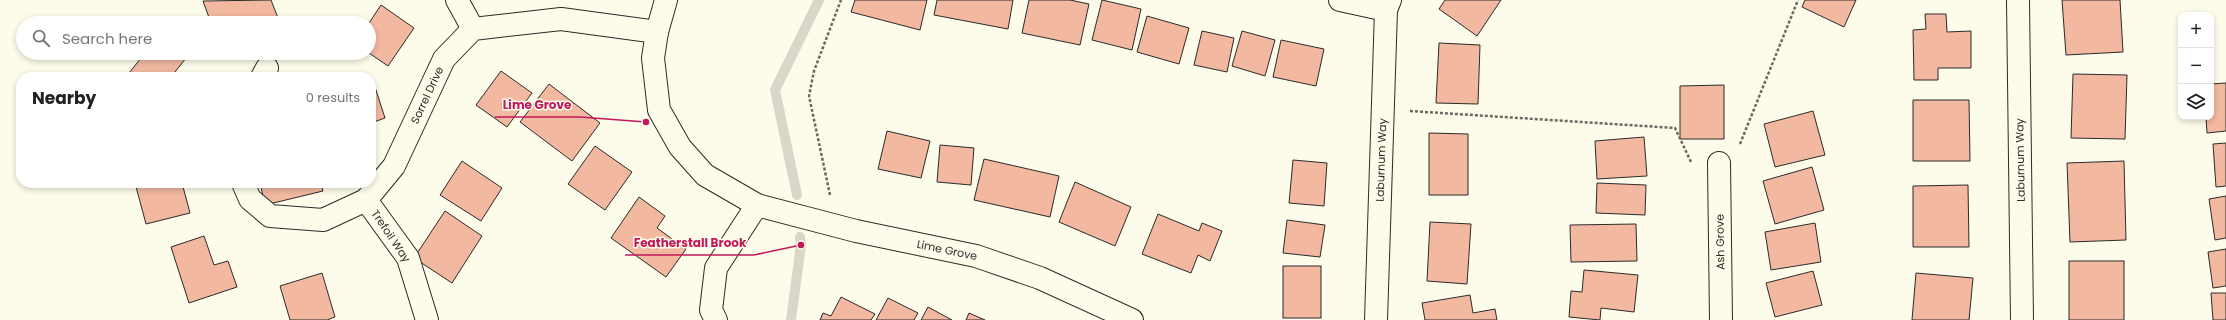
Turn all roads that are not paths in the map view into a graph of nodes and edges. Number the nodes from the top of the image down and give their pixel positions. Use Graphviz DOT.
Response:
graph roads {
  1 [pos="458,0"];
  2 [pos="666,0"];
  3 [pos="1340,0"];
  4 [pos="2018,0"];
  5 [pos="1388,5"];
  6 [pos="473,30"];
  7 [pos="657,32"];
  8 [pos="1719,163"];
  9 [pos="245,188"];
  10 [pos="376,188"];
  11 [pos="376,188"];
  12 [pos="366,200"];
  13 [pos="757,205"];
  14 [pos="427,320"];
  15 [pos="716,320"];
  16 [pos="1132,320"];
  17 [pos="1376,320"];
  18 [pos="1721,320"];
  19 [pos="2022,320"];
  1 -- 6 [label="street"];
  2 -- 7 [label="street, Lime Grove"];
  3 -- 5 [label="street"];
  4 -- 19 [label="street, Laburnum Way"];
  5 -- 17 [label="street, Laburnum Way"];
  6 -- 7 [label="street"];
  6 -- 11 [label="street, Sorrel Drive"];
  7 -- 13 [label="street, Lime Grove"];
  8 -- 18 [label="street, Ash Grove"];
  9 -- 12 [label="street, Sorrel Drive"];
  10 -- 12 [label="street, Sorrel Drive"];
  12 -- 14 [label="street, Trefoil Way"];
  13 -- 15 [label="street"];
  13 -- 16 [label="street, Lime Grove"];
}
